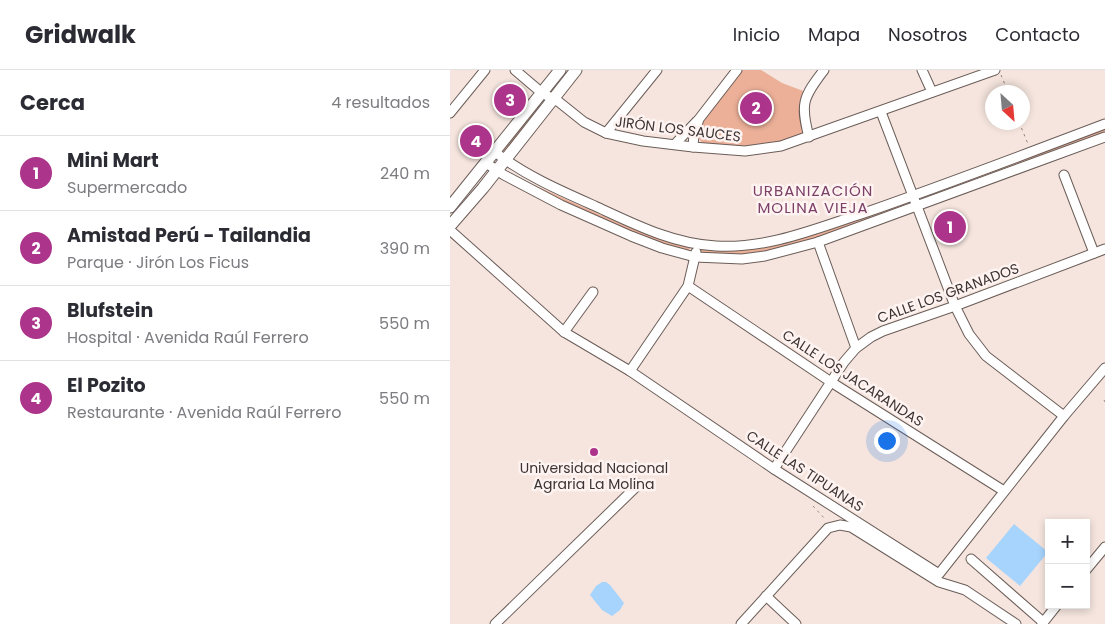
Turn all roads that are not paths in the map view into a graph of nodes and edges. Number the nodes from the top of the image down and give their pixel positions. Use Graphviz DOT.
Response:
graph roads {
  1 [pos="485,70"];
  2 [pos="514,70"];
  3 [pos="657,70"];
  4 [pos="736,70"];
  5 [pos="824,70"];
  6 [pos="922,70"];
  7 [pos="995,70"];
  8 [pos="568,72"];
  9 [pos="932,92"];
  10 [pos="542,93"];
  11 [pos="553,98"];
  12 [pos="881,112"];
  13 [pos="450,113"];
  14 [pos="699,119"];
  15 [pos="1105,124"];
  16 [pos="606,133"];
  17 [pos="808,137"];
  18 [pos="1105,137"];
  19 [pos="675,144"];
  20 [pos="693,147"];
  21 [pos="495,152"];
  22 [pos="505,160"];
  23 [pos="486,163"];
  24 [pos="497,170"];
  25 [pos="1064,175"];
  26 [pos="476,176"];
  27 [pos="534,176"];
  28 [pos="483,188"];
  29 [pos="527,188"];
  30 [pos="914,196"];
  31 [pos="917,206"];
  32 [pos="450,207"];
  33 [pos="455,218"];
  34 [pos="451,231"];
  35 [pos="818,242"];
  36 [pos="697,244"];
  37 [pos="1105,249"];
  38 [pos="1094,253"];
  39 [pos="695,257"];
  40 [pos="688,286"];
  41 [pos="593,292"];
  42 [pos="955,306"];
  43 [pos="564,332"];
  44 [pos="856,348"];
  45 [pos="1105,368"];
  46 [pos="630,371"];
  47 [pos="831,382"];
  48 [pos="1064,416"];
  49 [pos="774,469"];
  50 [pos="638,484"];
  51 [pos="1004,491"];
  52 [pos="1105,547"];
  53 [pos="972,560"];
  54 [pos="1090,565"];
  55 [pos="766,596"];
  56 [pos="1054,609"];
  57 [pos="1043,623"];
  58 [pos="495,624"];
  59 [pos="741,624"];
  60 [pos="796,624"];
  61 [pos="1016,624"];
  1 -- 13 [label="street"];
  2 -- 10 [label="street, JIRÓN LOS SAUCES"];
  3 -- 16 [label="street"];
  4 -- 14 [label="street"];
  5 -- 17 [label="street"];
  6 -- 9 [label="street"];
  7 -- 9 [label="street, JIRÓN LOS SAUCES"];
  8 -- 10 [label="main road"];
  8 -- 11 [label="main road"];
  9 -- 12 [label="street, JIRÓN LOS SAUCES"];
  10 -- 11 [label="street, JIRÓN LOS SAUCES"];
  10 -- 21 [label="main road"];
  11 -- 16 [label="street, JIRÓN LOS SAUCES"];
  11 -- 22 [label="main road"];
  12 -- 17 [label="street, JIRÓN LOS SAUCES"];
  12 -- 30 [label="street"];
  14 -- 19 [label="street"];
  14 -- 20 [label="street"];
  15 -- 30 [label="street"];
  16 -- 19 [label="street, JIRÓN LOS SAUCES"];
  17 -- 20 [label="street, JIRÓN LOS SAUCES"];
  18 -- 31 [label="street"];
  19 -- 20 [label="street, JIRÓN LOS SAUCES"];
  21 -- 22 [label="street"];
  21 -- 23 [label="main road"];
  22 -- 24 [label="main road"];
  22 -- 27 [label="street"];
  23 -- 24 [label="street"];
  23 -- 26 [label="main road"];
  24 -- 28 [label="main road"];
  24 -- 29 [label="street"];
  25 -- 38 [label="street"];
  26 -- 28 [label="main road"];
  26 -- 32 [label="main road"];
  27 -- 29 [label="street"];
  27 -- 36 [label="street"];
  28 -- 33 [label="main road"];
  29 -- 39 [label="street"];
  30 -- 31 [label="street"];
  30 -- 36 [label="street"];
  31 -- 35 [label="street"];
  31 -- 42 [label="street"];
  33 -- 34 [label="main road"];
  34 -- 43 [label="street, CALLE LAS TIPUANAS"];
  35 -- 39 [label="street"];
  35 -- 44 [label="street"];
  36 -- 39 [label="street"];
  37 -- 38 [label="street, CALLE LOS GRANADOS"];
  38 -- 42 [label="street, CALLE LOS GRANADOS"];
  39 -- 40 [label="street"];
  40 -- 46 [label="street"];
  40 -- 47 [label="street, CALLE LOS JACARANDAS"];
  41 -- 43 [label="street"];
  42 -- 44 [label="street, CALLE LOS GRANADOS"];
  42 -- 48 [label="street"];
  43 -- 46 [label="street, CALLE LAS TIPUANAS"];
  44 -- 47 [label="street, CALLE LOS GRANADOS"];
  45 -- 48 [label="street, CALLE LAS TIPUANAS"];
  46 -- 49 [label="street, CALLE LAS TIPUANAS"];
  47 -- 49 [label="street, CALLE LOS GRANADOS"];
  47 -- 51 [label="street, CALLE LOS JACARANDAS"];
  48 -- 51 [label="street, CALLE LAS TIPUANAS"];
  49 -- 51 [label="street, CALLE LAS TIPUANAS"];
  50 -- 58 [label="street"];
  52 -- 54 [label="street"];
  53 -- 57 [label="street"];
  55 -- 59 [label="street"];
  55 -- 60 [label="street"];
  55 -- 61 [label="street"];
  56 -- 57 [label="street"];
}
